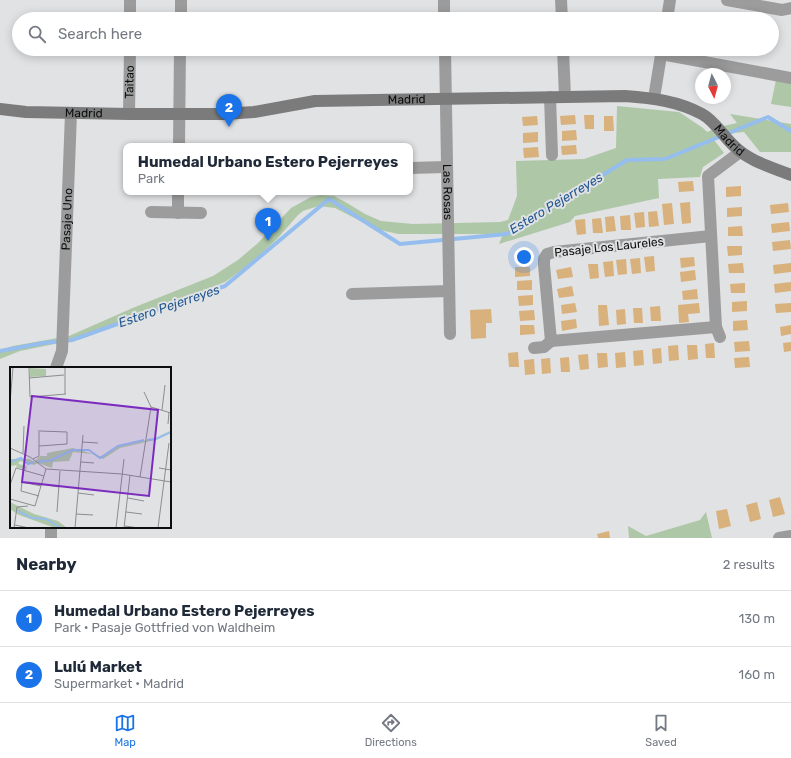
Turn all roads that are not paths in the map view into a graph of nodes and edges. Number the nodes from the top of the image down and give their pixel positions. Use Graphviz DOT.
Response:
graph roads {
  1 [pos="130,0"];
  2 [pos="181,0"];
  3 [pos="444,0"];
  4 [pos="561,0"];
  5 [pos="669,0"];
  6 [pos="727,0"];
  7 [pos="791,8"];
  8 [pos="130,12"];
  9 [pos="181,12"];
  10 [pos="444,12"];
  11 [pos="562,12"];
  12 [pos="667,12"];
  13 [pos="130,56"];
  14 [pos="180,56"];
  15 [pos="444,56"];
  16 [pos="563,56"];
  17 [pos="660,56"];
  18 [pos="681,56"];
  19 [pos="791,78"];
  20 [pos="550,97"];
  21 [pos="564,97"];
  22 [pos="654,98"];
  23 [pos="445,99"];
  24 [pos="0,109"];
  25 [pos="71,113"];
  26 [pos="129,114"];
  27 [pos="180,114"];
  28 [pos="179,143"];
  29 [pos="737,149"];
  30 [pos="552,155"];
  31 [pos="446,167"];
  32 [pos="413,168"];
  33 [pos="791,175"];
  34 [pos="178,195"];
  35 [pos="151,212"];
  36 [pos="178,213"];
  37 [pos="201,213"];
  38 [pos="711,236"];
  39 [pos="449,291"];
  40 [pos="352,294"];
  41 [pos="450,334"];
  42 [pos="551,341"];
  43 [pos="534,348"];
  44 [pos="56,367"];
  45 [pos="791,536"];
  46 [pos="779,538"];
  1 -- 8 [label="street"];
  2 -- 9 [label="street"];
  3 -- 10 [label="street"];
  4 -- 11 [label="street"];
  5 -- 12 [label="street"];
  6 -- 7 [label="street"];
  13 -- 26 [label="street, Taitao"];
  14 -- 27 [label="street"];
  15 -- 23 [label="street, Las Rosas"];
  16 -- 21 [label="street"];
  17 -- 22 [label="street"];
  18 -- 19 [label="street"];
  20 -- 21 [label="street, Madrid"];
  20 -- 23 [label="street, Madrid"];
  20 -- 30 [label="street"];
  21 -- 22 [label="street, Madrid"];
  22 -- 29 [label="street, Madrid"];
  23 -- 27 [label="street, Madrid"];
  23 -- 31 [label="street, Las Rosas"];
  24 -- 25 [label="street, Madrid"];
  25 -- 26 [label="street, Madrid"];
  25 -- 44 [label="street, Pasaje Uno"];
  26 -- 27 [label="street, Madrid"];
  27 -- 28 [label="street"];
  29 -- 33 [label="street, Madrid"];
  29 -- 38 [label="street"];
  31 -- 32 [label="street"];
  31 -- 39 [label="street, Las Rosas"];
  34 -- 36 [label="street"];
  35 -- 36 [label="street"];
  36 -- 37 [label="street"];
  38 -- 42 [label="street, Pasaje Los Laureles"];
  38 -- 42 [label="street"];
  39 -- 40 [label="street"];
  39 -- 41 [label="street, Las Rosas"];
  42 -- 43 [label="street"];
  45 -- 46 [label="street"];
}
